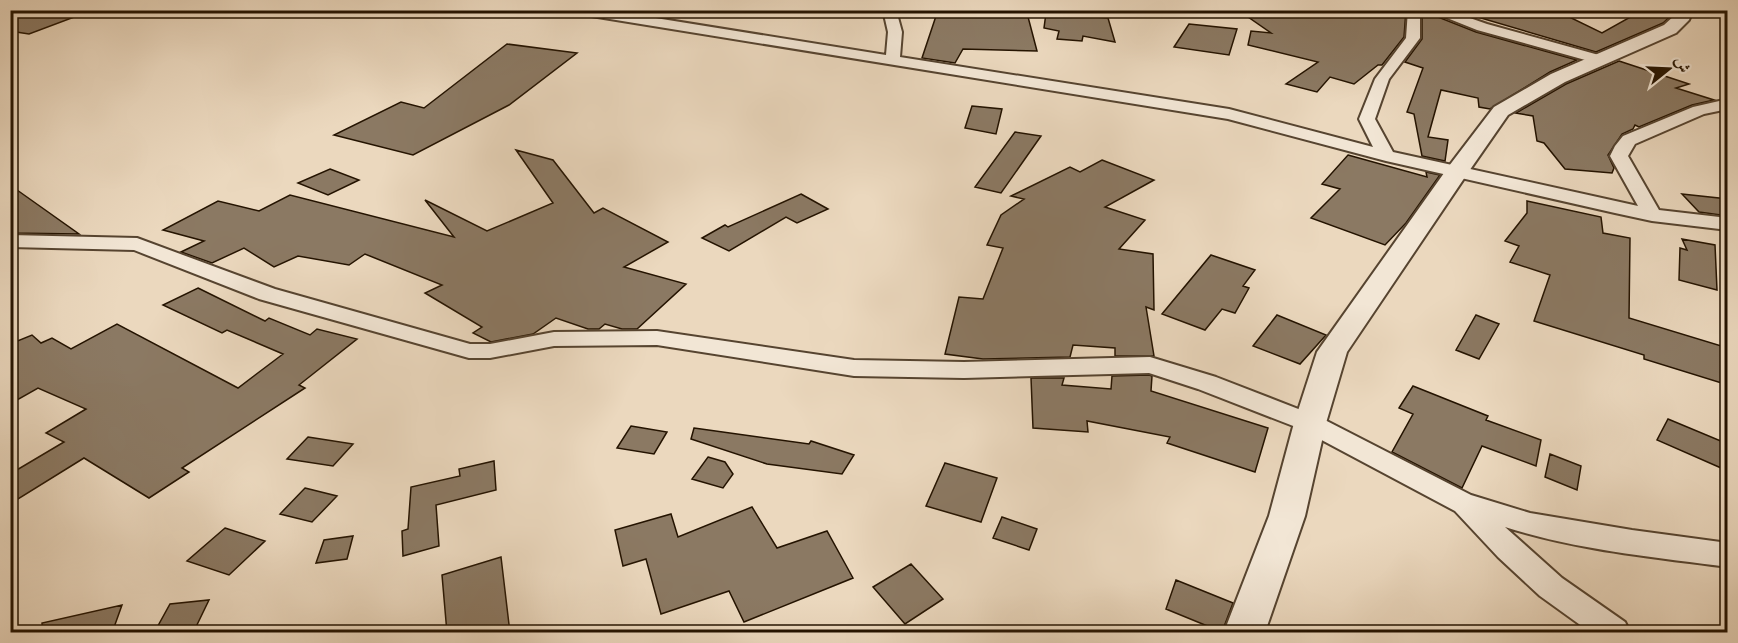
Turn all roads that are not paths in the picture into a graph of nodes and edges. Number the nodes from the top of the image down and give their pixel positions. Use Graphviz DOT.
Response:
graph roads {
  1 [pos="579,10"];
  2 [pos="889,10"];
  3 [pos="1413,10"];
  4 [pos="1433,10"];
  5 [pos="1685,10"];
  6 [pos="1601,60"];
  7 [pos="893,62"];
  8 [pos="1728,104"];
  9 [pos="1386,156"];
  10 [pos="1457,171"];
  11 [pos="1652,215"];
  12 [pos="1728,224"];
  13 [pos="10,241"];
  14 [pos="1310,423"];
  15 [pos="1462,503"];
  16 [pos="1728,555"];
  17 [pos="1244,633"];
  18 [pos="1614,633"];
  1 -- 7 [label="street"];
  2 -- 7 [label="street"];
  3 -- 9 [label="street"];
  4 -- 6 [label="street"];
  5 -- 6 [label="street"];
  6 -- 10 [label="street"];
  7 -- 9 [label="street"];
  8 -- 11 [label="street"];
  9 -- 10 [label="street"];
  10 -- 11 [label="street"];
  10 -- 14 [label="street"];
  11 -- 12 [label="street"];
  13 -- 14 [label="street"];
  14 -- 15 [label="street"];
  14 -- 17 [label="street"];
  15 -- 16 [label="street"];
  15 -- 18 [label="street"];
}
